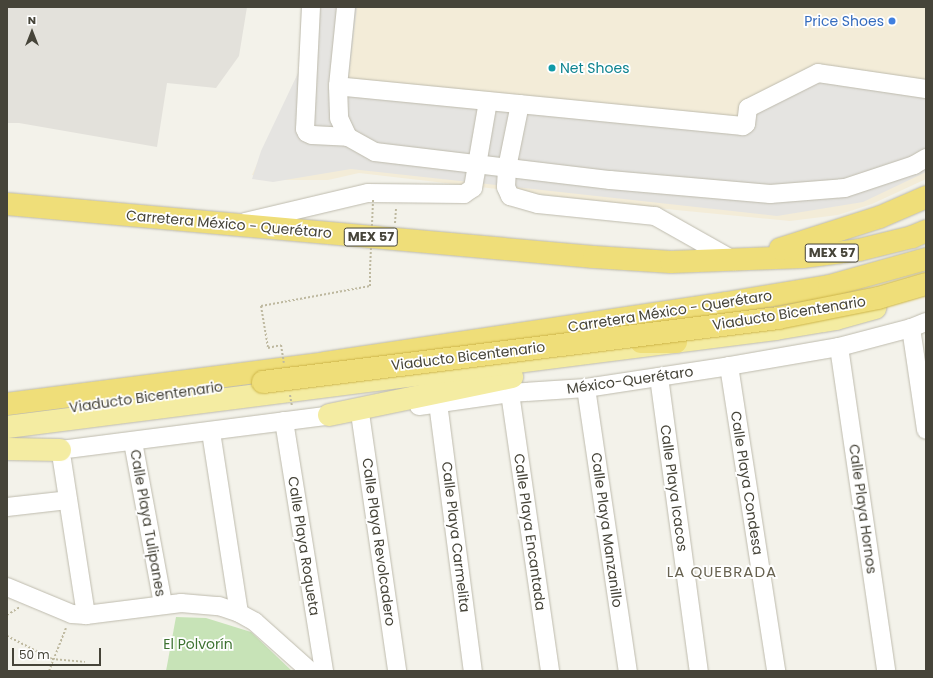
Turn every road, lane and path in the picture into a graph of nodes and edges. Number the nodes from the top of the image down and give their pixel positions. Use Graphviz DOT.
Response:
graph roads {
  1 [pos="311,7"];
  2 [pos="346,7"];
  3 [pos="338,86"];
  4 [pos="926,88"];
  5 [pos="488,101"];
  6 [pos="520,104"];
  7 [pos="348,137"];
  8 [pos="925,154"];
  9 [pos="476,164"];
  10 [pos="507,168"];
  11 [pos="926,197"];
  12 [pos="373,200"];
  13 [pos="396,201"];
  14 [pos="7,204"];
  15 [pos="234,224"];
  16 [pos="926,230"];
  17 [pos="394,239"];
  18 [pos="926,259"];
  19 [pos="734,261"];
  20 [pos="926,268"];
  21 [pos="926,284"];
  22 [pos="926,294"];
  23 [pos="778,318"];
  24 [pos="918,325"];
  25 [pos="480,340"];
  26 [pos="676,342"];
  27 [pos="839,347"];
  28 [pos="604,352"];
  29 [pos="729,366"];
  30 [pos="285,368"];
  31 [pos="659,377"];
  32 [pos="586,388"];
  33 [pos="289,391"];
  34 [pos="510,393"];
  35 [pos="438,403"];
  36 [pos="7,404"];
  37 [pos="288,413"];
  38 [pos="360,413"];
  39 [pos="7,415"];
  40 [pos="329,415"];
  41 [pos="7,427"];
  42 [pos="926,430"];
  43 [pos="211,432"];
  44 [pos="133,442"];
  45 [pos="7,449"];
  46 [pos="61,455"];
  47 [pos="68,500"];
  48 [pos="7,507"];
  49 [pos="7,587"];
  50 [pos="162,604"];
  51 [pos="239,613"];
  52 [pos="79,615"];
  53 [pos="7,636"];
  54 [pos="52,659"];
  55 [pos="85,662"];
  56 [pos="49,671"];
  57 [pos="310,671"];
  58 [pos="324,671"];
  59 [pos="397,671"];
  60 [pos="473,671"];
  61 [pos="550,671"];
  62 [pos="628,671"];
  63 [pos="699,671"];
  64 [pos="776,671"];
  65 [pos="886,671"];
  1 -- 7 [label="street"];
  2 -- 3 [label="street"];
  3 -- 5 [label="street"];
  3 -- 7 [label="street"];
  4 -- 6 [label="street"];
  5 -- 6 [label="street"];
  5 -- 9 [label="street"];
  6 -- 10 [label="street"];
  7 -- 9 [label="street"];
  8 -- 10 [label="street"];
  9 -- 10 [label="street"];
  9 -- 15 [label="street"];
  10 -- 19 [label="street"];
  11 -- 19 [label="highway"];
  12 -- 30 [label="path, bridge"];
  13 -- 17 [label="path"];
  14 -- 15 [label="highway, Carretera México - Querétaro / MEX 57"];
  15 -- 17 [label="highway, Carretera México - Querétaro / MEX 57"];
  16 -- 19 [label="highway, Carretera México - Querétaro / MEX 57"];
  17 -- 19 [label="highway, Carretera México - Querétaro / MEX 57"];
  18 -- 25 [label="highway, Carretera México - Querétaro / MEX 57"];
  20 -- 23 [label="highway, bridge"];
  21 -- 23 [label="highway, Viaducto Bicentenario, bridge"];
  22 -- 26 [label="main road"];
  23 -- 39 [label="highway, Viaducto Bicentenario, bridge"];
  24 -- 27 [label="street, México-Querétaro"];
  24 -- 42 [label="street"];
  25 -- 26 [label="highway"];
  25 -- 36 [label="highway, Carretera México - Querétaro / MEX 57"];
  26 -- 28 [label="main road"];
  27 -- 29 [label="street, México-Querétaro"];
  27 -- 65 [label="street, Calle Playa Hornos"];
  28 -- 40 [label="main road"];
  28 -- 41 [label="main road"];
  29 -- 31 [label="street, México-Querétaro"];
  29 -- 64 [label="street, Calle Playa Condesa"];
  31 -- 32 [label="street, México-Querétaro"];
  31 -- 63 [label="street, Calle Playa Icacos"];
  32 -- 34 [label="street, México-Querétaro"];
  32 -- 62 [label="street, Calle Playa Manzanillo"];
  33 -- 37 [label="path, bridge"];
  34 -- 35 [label="street, México-Querétaro"];
  34 -- 61 [label="street, Calle Playa Encantada"];
  35 -- 38 [label="street, México-Querétaro"];
  35 -- 60 [label="street, Calle Playa Carmelita"];
  37 -- 40 [label="street, México-Querétaro"];
  37 -- 43 [label="street, México-Querétaro"];
  37 -- 58 [label="street, Calle Playa Roqueta"];
  38 -- 40 [label="street, México-Querétaro"];
  38 -- 59 [label="street, Calle Playa Revolcadero"];
  43 -- 44 [label="street, México-Querétaro"];
  43 -- 51 [label="street"];
  44 -- 46 [label="street, México-Querétaro"];
  44 -- 50 [label="street, Calle Playa Tulipanes"];
  45 -- 46 [label="main road"];
  46 -- 47 [label="street"];
  47 -- 48 [label="street"];
  47 -- 52 [label="street"];
  49 -- 52 [label="street"];
  50 -- 51 [label="street"];
  50 -- 52 [label="street"];
  51 -- 57 [label="street"];
  52 -- 54 [label="path"];
  53 -- 54 [label="path"];
  54 -- 55 [label="path"];
  54 -- 56 [label="path"];
}
